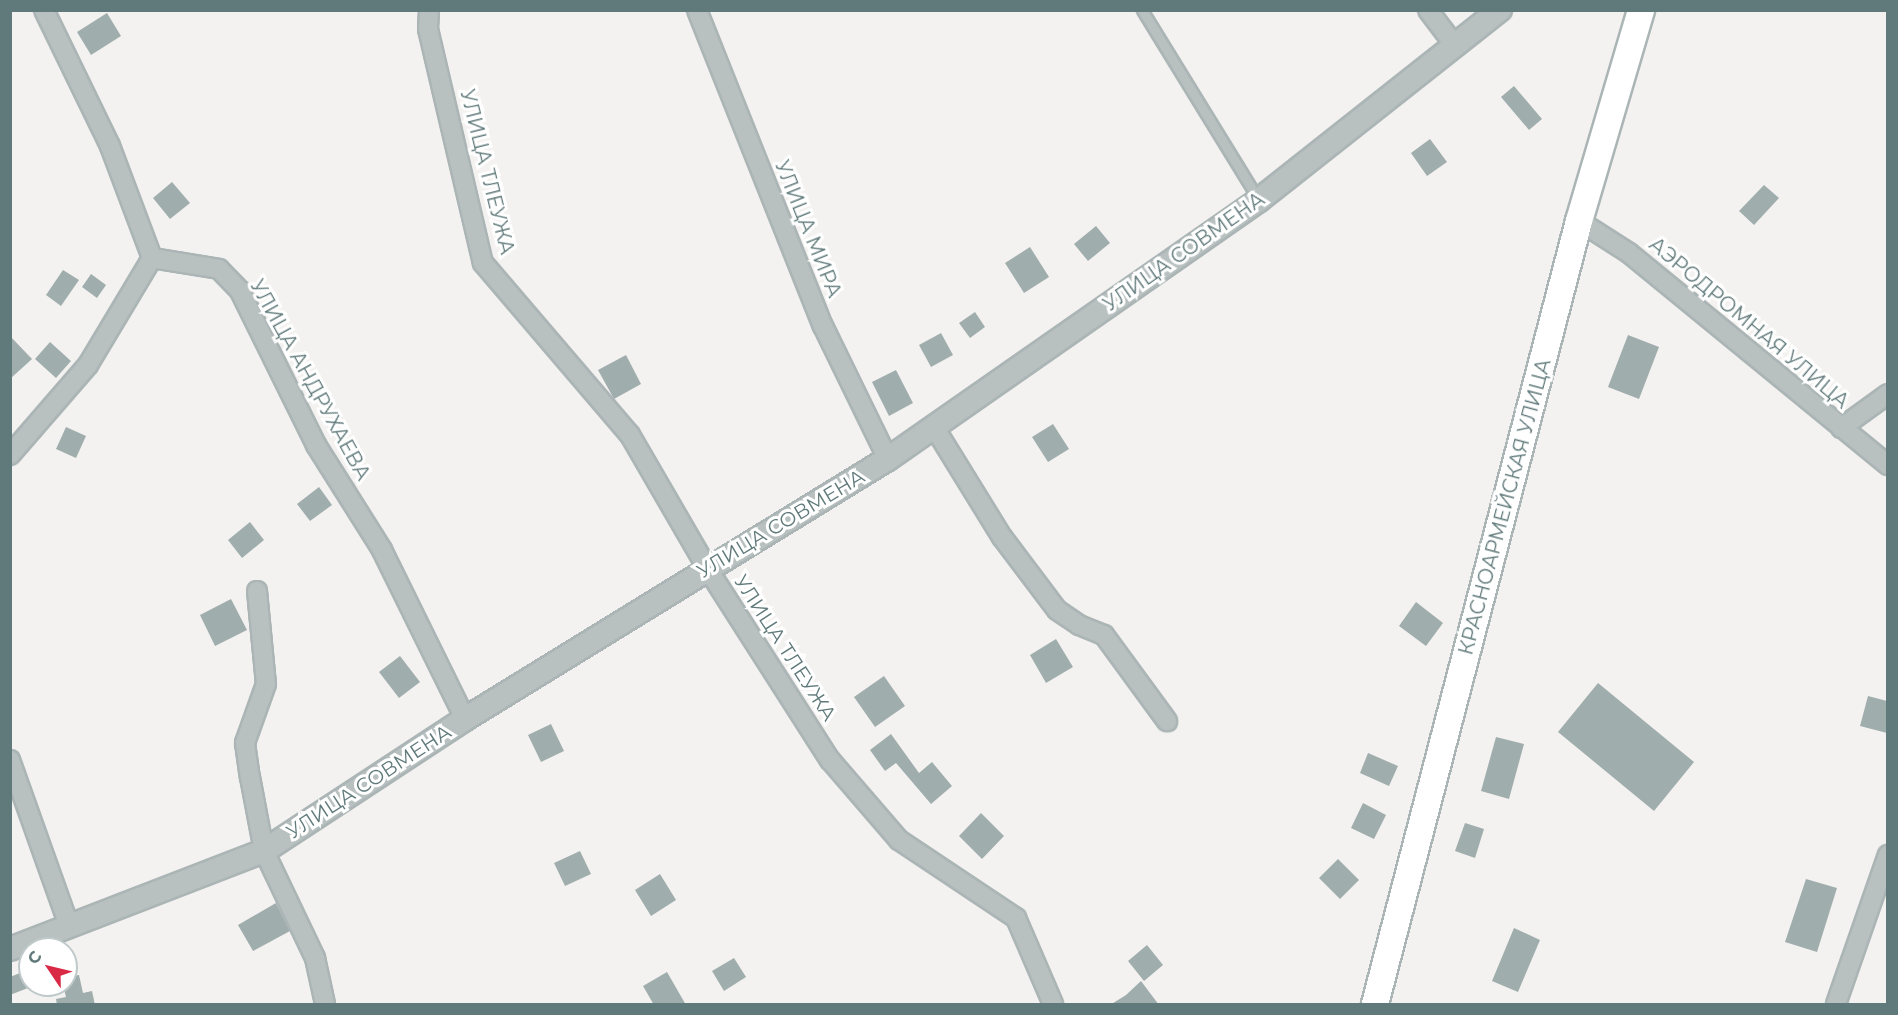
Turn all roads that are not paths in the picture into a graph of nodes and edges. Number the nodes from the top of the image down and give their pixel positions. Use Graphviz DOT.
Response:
graph roads {
  1 [pos="44,10"];
  2 [pos="429,10"];
  3 [pos="697,10"];
  4 [pos="1142,10"];
  5 [pos="1428,10"];
  6 [pos="1500,10"];
  7 [pos="1636,16"];
  8 [pos="1456,47"];
  9 [pos="1259,200"];
  10 [pos="1579,220"];
  11 [pos="152,258"];
  12 [pos="1887,394"];
  13 [pos="934,427"];
  14 [pos="1841,428"];
  15 [pos="10,455"];
  16 [pos="888,459"];
  17 [pos="1887,465"];
  18 [pos="708,568"];
  19 [pos="257,591"];
  20 [pos="465,719"];
  21 [pos="1167,721"];
  22 [pos="10,760"];
  23 [pos="264,851"];
  24 [pos="1887,855"];
  25 [pos="69,926"];
  26 [pos="10,949"];
  27 [pos="325,1005"];
  28 [pos="1053,1005"];
  29 [pos="1375,1005"];
  30 [pos="1836,1005"];
  1 -- 11 [label="street"];
  2 -- 18 [label="street, УЛИЦА ТЛЕУЖА"];
  3 -- 16 [label="street, УЛИЦА МИРА"];
  4 -- 9 [label="lane"];
  5 -- 8 [label="street"];
  6 -- 8 [label="street, УЛИЦА СОВМЕНА"];
  7 -- 10 [label="main road, КРАСНОАРМЕЙСКАЯ УЛИЦА"];
  8 -- 9 [label="street, УЛИЦА СОВМЕНА"];
  9 -- 13 [label="street, УЛИЦА СОВМЕНА"];
  10 -- 14 [label="street, АЭРОДРОМНАЯ УЛИЦА"];
  10 -- 29 [label="main road, КРАСНОАРМЕЙСКАЯ УЛИЦА"];
  11 -- 15 [label="street"];
  11 -- 20 [label="street, УЛИЦА АНДРУХАЕВА"];
  12 -- 14 [label="street"];
  13 -- 16 [label="street, УЛИЦА СОВМЕНА"];
  13 -- 21 [label="street"];
  14 -- 17 [label="street, АЭРОДРОМНАЯ УЛИЦА"];
  16 -- 18 [label="street, УЛИЦА СОВМЕНА"];
  18 -- 20 [label="street, УЛИЦА СОВМЕНА"];
  18 -- 28 [label="street, УЛИЦА ТЛЕУЖА"];
  19 -- 23 [label="street"];
  20 -- 23 [label="street, УЛИЦА СОВМЕНА"];
  22 -- 25 [label="street"];
  23 -- 25 [label="street, УЛИЦА СОВМЕНА"];
  23 -- 27 [label="street"];
  24 -- 30 [label="street"];
  25 -- 26 [label="street, УЛИЦА СОВМЕНА"];
}
